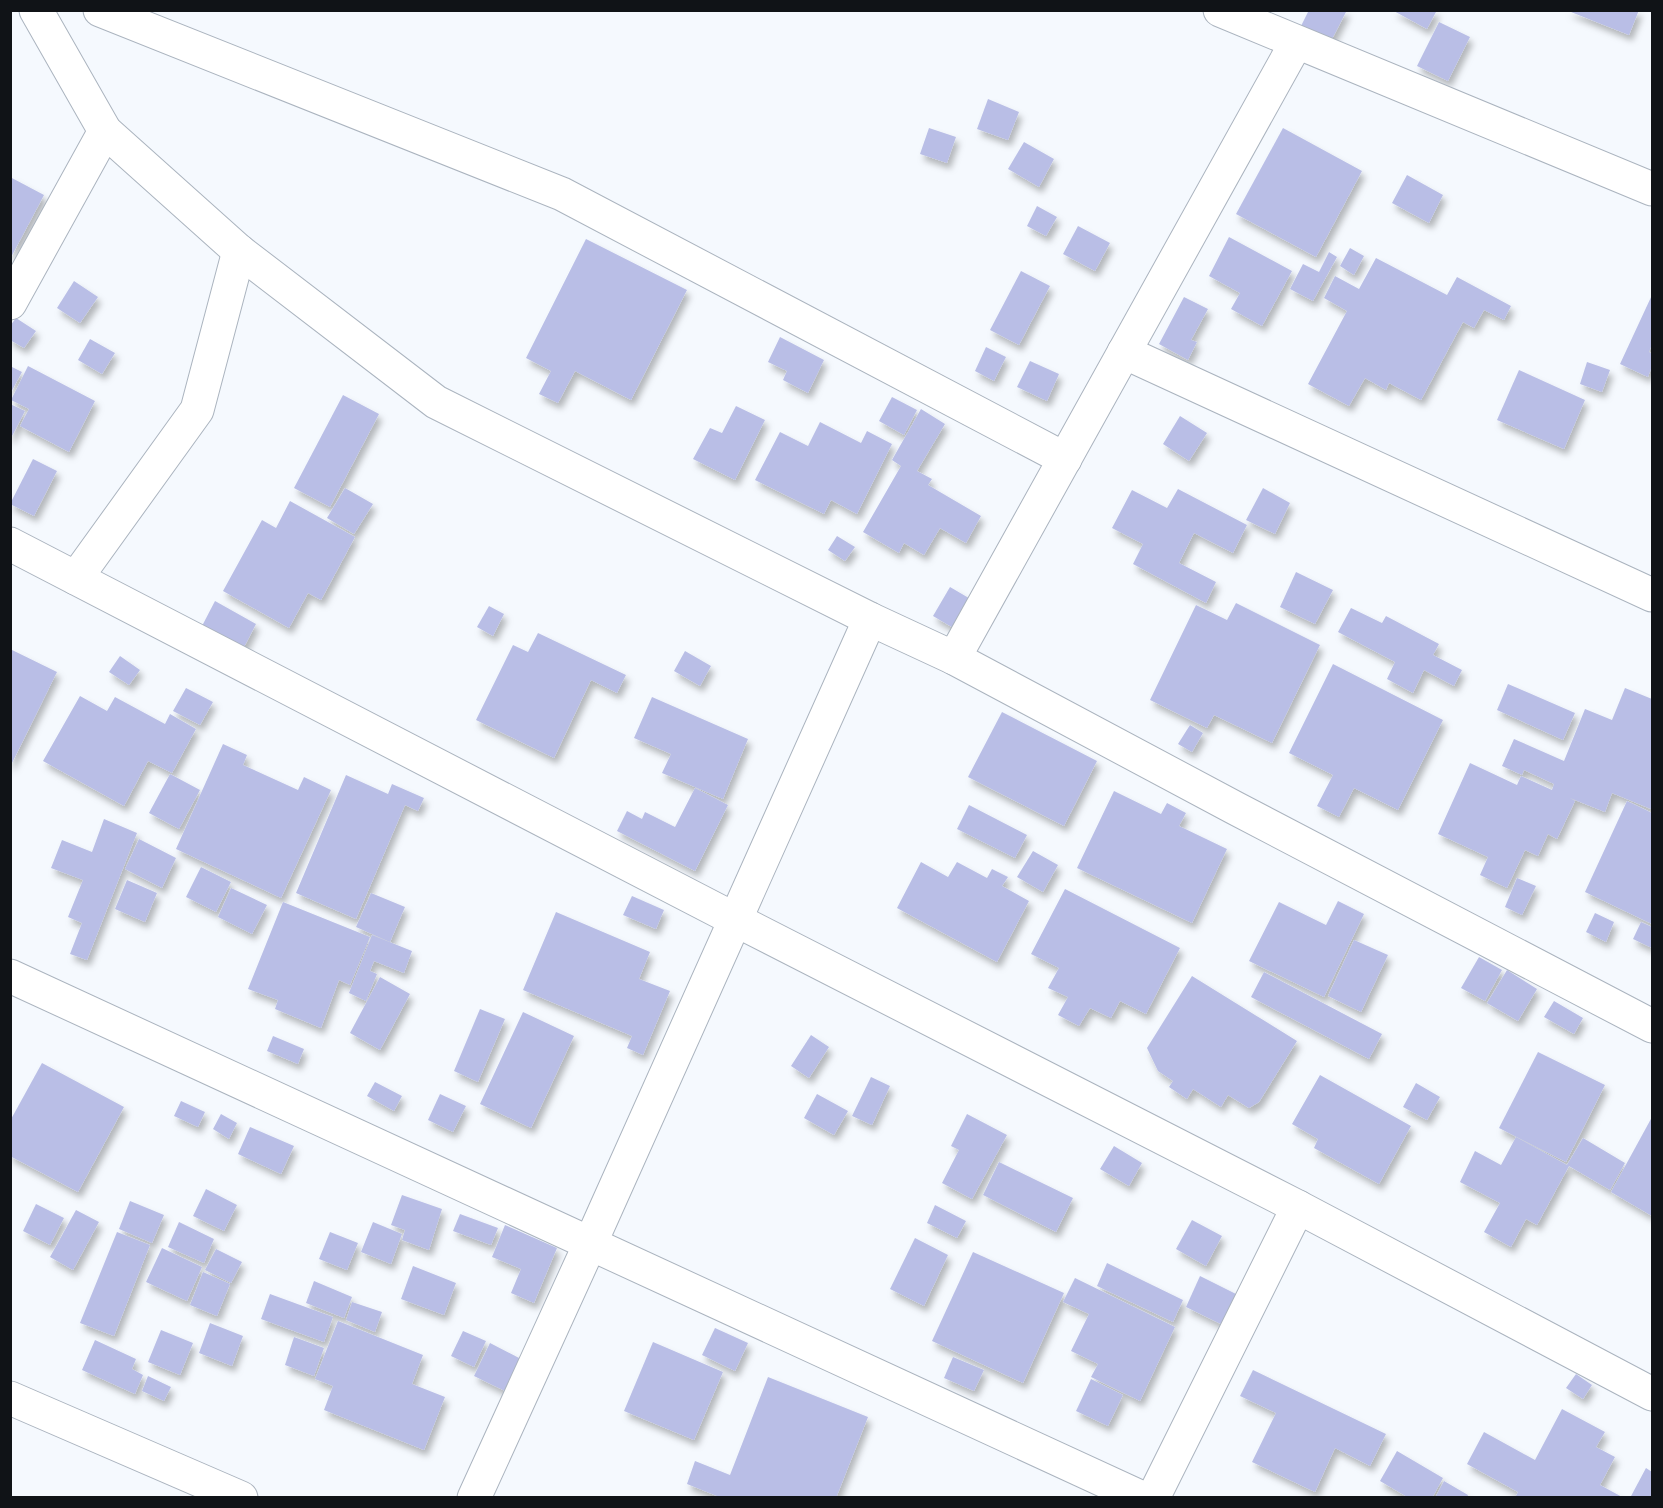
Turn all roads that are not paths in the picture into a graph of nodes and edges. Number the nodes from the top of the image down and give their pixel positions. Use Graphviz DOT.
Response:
graph roads {
  1 [pos="36,10"];
  2 [pos="100,10"];
  3 [pos="1220,10"];
  4 [pos="1296,43"];
  5 [pos="105,131"];
  6 [pos="1653,189"];
  7 [pos="239,251"];
  8 [pos="10,303"];
  9 [pos="1124,352"];
  10 [pos="1065,459"];
  11 [pos="10,544"];
  12 [pos="76,578"];
  13 [pos="1653,595"];
  14 [pos="870,619"];
  15 [pos="954,658"];
  16 [pos="734,919"];
  17 [pos="10,976"];
  18 [pos="1653,1026"];
  19 [pos="1298,1208"];
  20 [pos="590,1244"];
  21 [pos="1653,1394"];
  22 [pos="10,1398"];
  23 [pos="241,1497"];
  24 [pos="474,1497"];
  25 [pos="1142,1497"];
  26 [pos="1153,1497"];
  1 -- 5 [label="street"];
  2 -- 10 [label="street"];
  3 -- 4 [label="street"];
  4 -- 6 [label="street"];
  4 -- 9 [label="street"];
  5 -- 7 [label="street"];
  5 -- 8 [label="street"];
  7 -- 12 [label="street"];
  7 -- 14 [label="street"];
  9 -- 10 [label="street"];
  9 -- 13 [label="street"];
  10 -- 15 [label="street"];
  11 -- 12 [label="street"];
  12 -- 16 [label="street"];
  14 -- 15 [label="street"];
  14 -- 16 [label="street"];
  15 -- 18 [label="street"];
  16 -- 19 [label="street"];
  16 -- 20 [label="street"];
  17 -- 20 [label="street"];
  19 -- 21 [label="street"];
  19 -- 26 [label="street"];
  20 -- 24 [label="street"];
  20 -- 25 [label="street"];
  22 -- 23 [label="street"];
}
